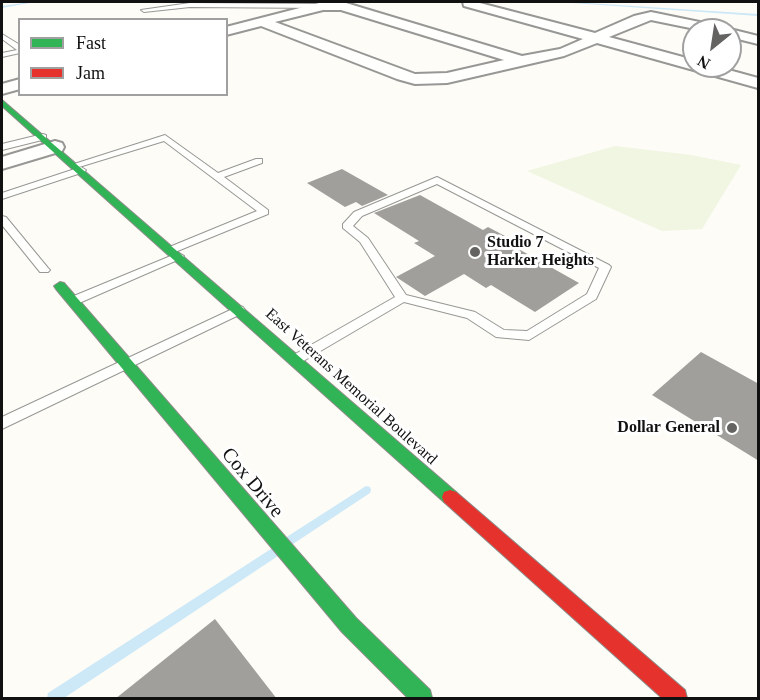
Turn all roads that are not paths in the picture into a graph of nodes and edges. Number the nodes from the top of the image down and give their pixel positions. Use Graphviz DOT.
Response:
graph roads {
  1 [pos="468,3"];
  2 [pos="323,6"];
  3 [pos="144,10"];
  4 [pos="262,22"];
  5 [pos="682,22"];
  6 [pos="228,30"];
  7 [pos="11,36"];
  8 [pos="742,36"];
  9 [pos="2,37"];
  10 [pos="596,38"];
  11 [pos="759,40"];
  12 [pos="18,49"];
  13 [pos="18,51"];
  14 [pos="2,55"];
  15 [pos="521,61"];
  16 [pos="682,62"];
  17 [pos="740,78"];
  18 [pos="759,83"];
  19 [pos="18,85"];
  20 [pos="2,89"];
  21 [pos="2,102"];
  22 [pos="49,142"];
  23 [pos="2,147"];
  24 [pos="259,161"];
  25 [pos="2,162"];
  26 [pos="78,168"];
  27 [pos="216,177"];
  28 [pos="2,196"];
  29 [pos="2,219"];
  30 [pos="174,253"];
  31 [pos="44,270"];
  32 [pos="60,285"];
  33 [pos="402,298"];
  34 [pos="73,301"];
  35 [pos="239,310"];
  36 [pos="295,360"];
  37 [pos="126,364"];
  38 [pos="2,423"];
  39 [pos="422,699"];
  40 [pos="677,699"];
  1 -- 10 [label="street"];
  2 -- 3 [label="lane"];
  2 -- 4 [label="street"];
  2 -- 15 [label="street"];
  4 -- 6 [label="street"];
  4 -- 15 [label="street"];
  5 -- 10 [label="street"];
  7 -- 9 [label="lane"];
  8 -- 11 [label="street"];
  9 -- 12 [label="lane"];
  10 -- 15 [label="street"];
  10 -- 16 [label="street"];
  13 -- 14 [label="lane"];
  17 -- 18 [label="street"];
  19 -- 20 [label="street"];
  21 -- 22 [label="main road, East Veterans Memorial Boulevard"];
  22 -- 23 [label="lane"];
  22 -- 25 [label="street"];
  22 -- 26 [label="main road, East Veterans Memorial Boulevard"];
  24 -- 27 [label="lane"];
  26 -- 27 [label="lane"];
  26 -- 28 [label="lane"];
  26 -- 30 [label="main road, East Veterans Memorial Boulevard"];
  27 -- 30 [label="lane"];
  29 -- 31 [label="lane"];
  30 -- 34 [label="lane"];
  30 -- 35 [label="main road, East Veterans Memorial Boulevard"];
  32 -- 34 [label="main road, Cox Drive"];
  33 -- 33 [label="lane"];
  33 -- 36 [label="lane"];
  34 -- 37 [label="main road, Cox Drive"];
  35 -- 36 [label="main road, East Veterans Memorial Boulevard"];
  35 -- 37 [label="lane"];
  36 -- 40 [label="main road, East Veterans Memorial Boulevard"];
  37 -- 38 [label="lane"];
  37 -- 39 [label="main road, Cox Drive"];
}
